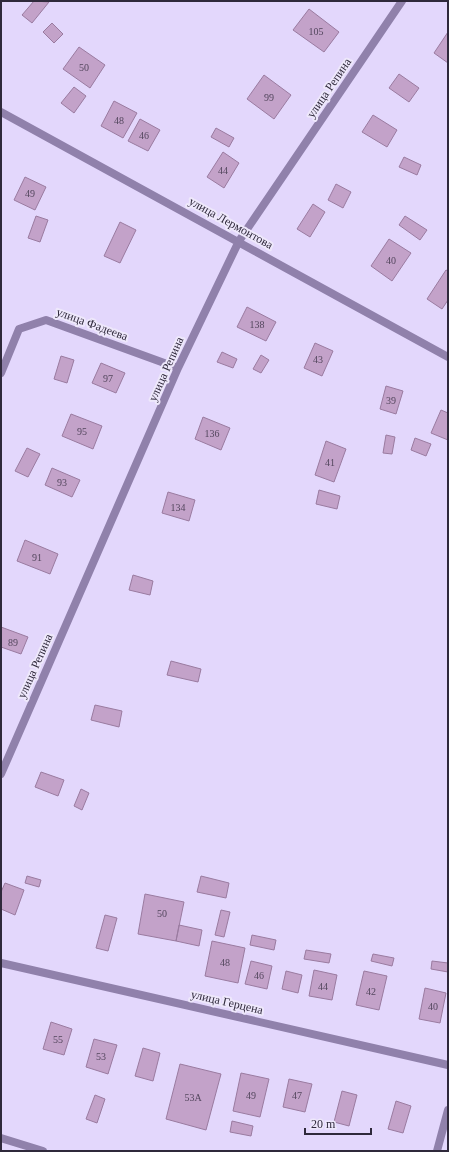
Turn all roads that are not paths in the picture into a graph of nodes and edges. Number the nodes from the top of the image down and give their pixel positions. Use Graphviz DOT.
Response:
graph roads {
  1 [pos="402,1"];
  2 [pos="1,112"];
  3 [pos="239,241"];
  4 [pos="448,357"];
  5 [pos="178,368"];
  6 [pos="1,373"];
  7 [pos="1,774"];
  8 [pos="1,963"];
  9 [pos="448,1065"];
  10 [pos="448,1110"];
  11 [pos="1,1138"];
  12 [pos="43,1151"];
  13 [pos="437,1151"];
  1 -- 3 [label="street, улица Репина"];
  2 -- 3 [label="street, улица Лермонтова"];
  3 -- 4 [label="street, улица Лермонтова"];
  3 -- 5 [label="street, улица Репина"];
  5 -- 6 [label="street, улица Фадеева"];
  5 -- 7 [label="street, улица Репина"];
  8 -- 9 [label="street, улица Герцена"];
  10 -- 13 [label="street"];
  11 -- 12 [label="street"];
}
